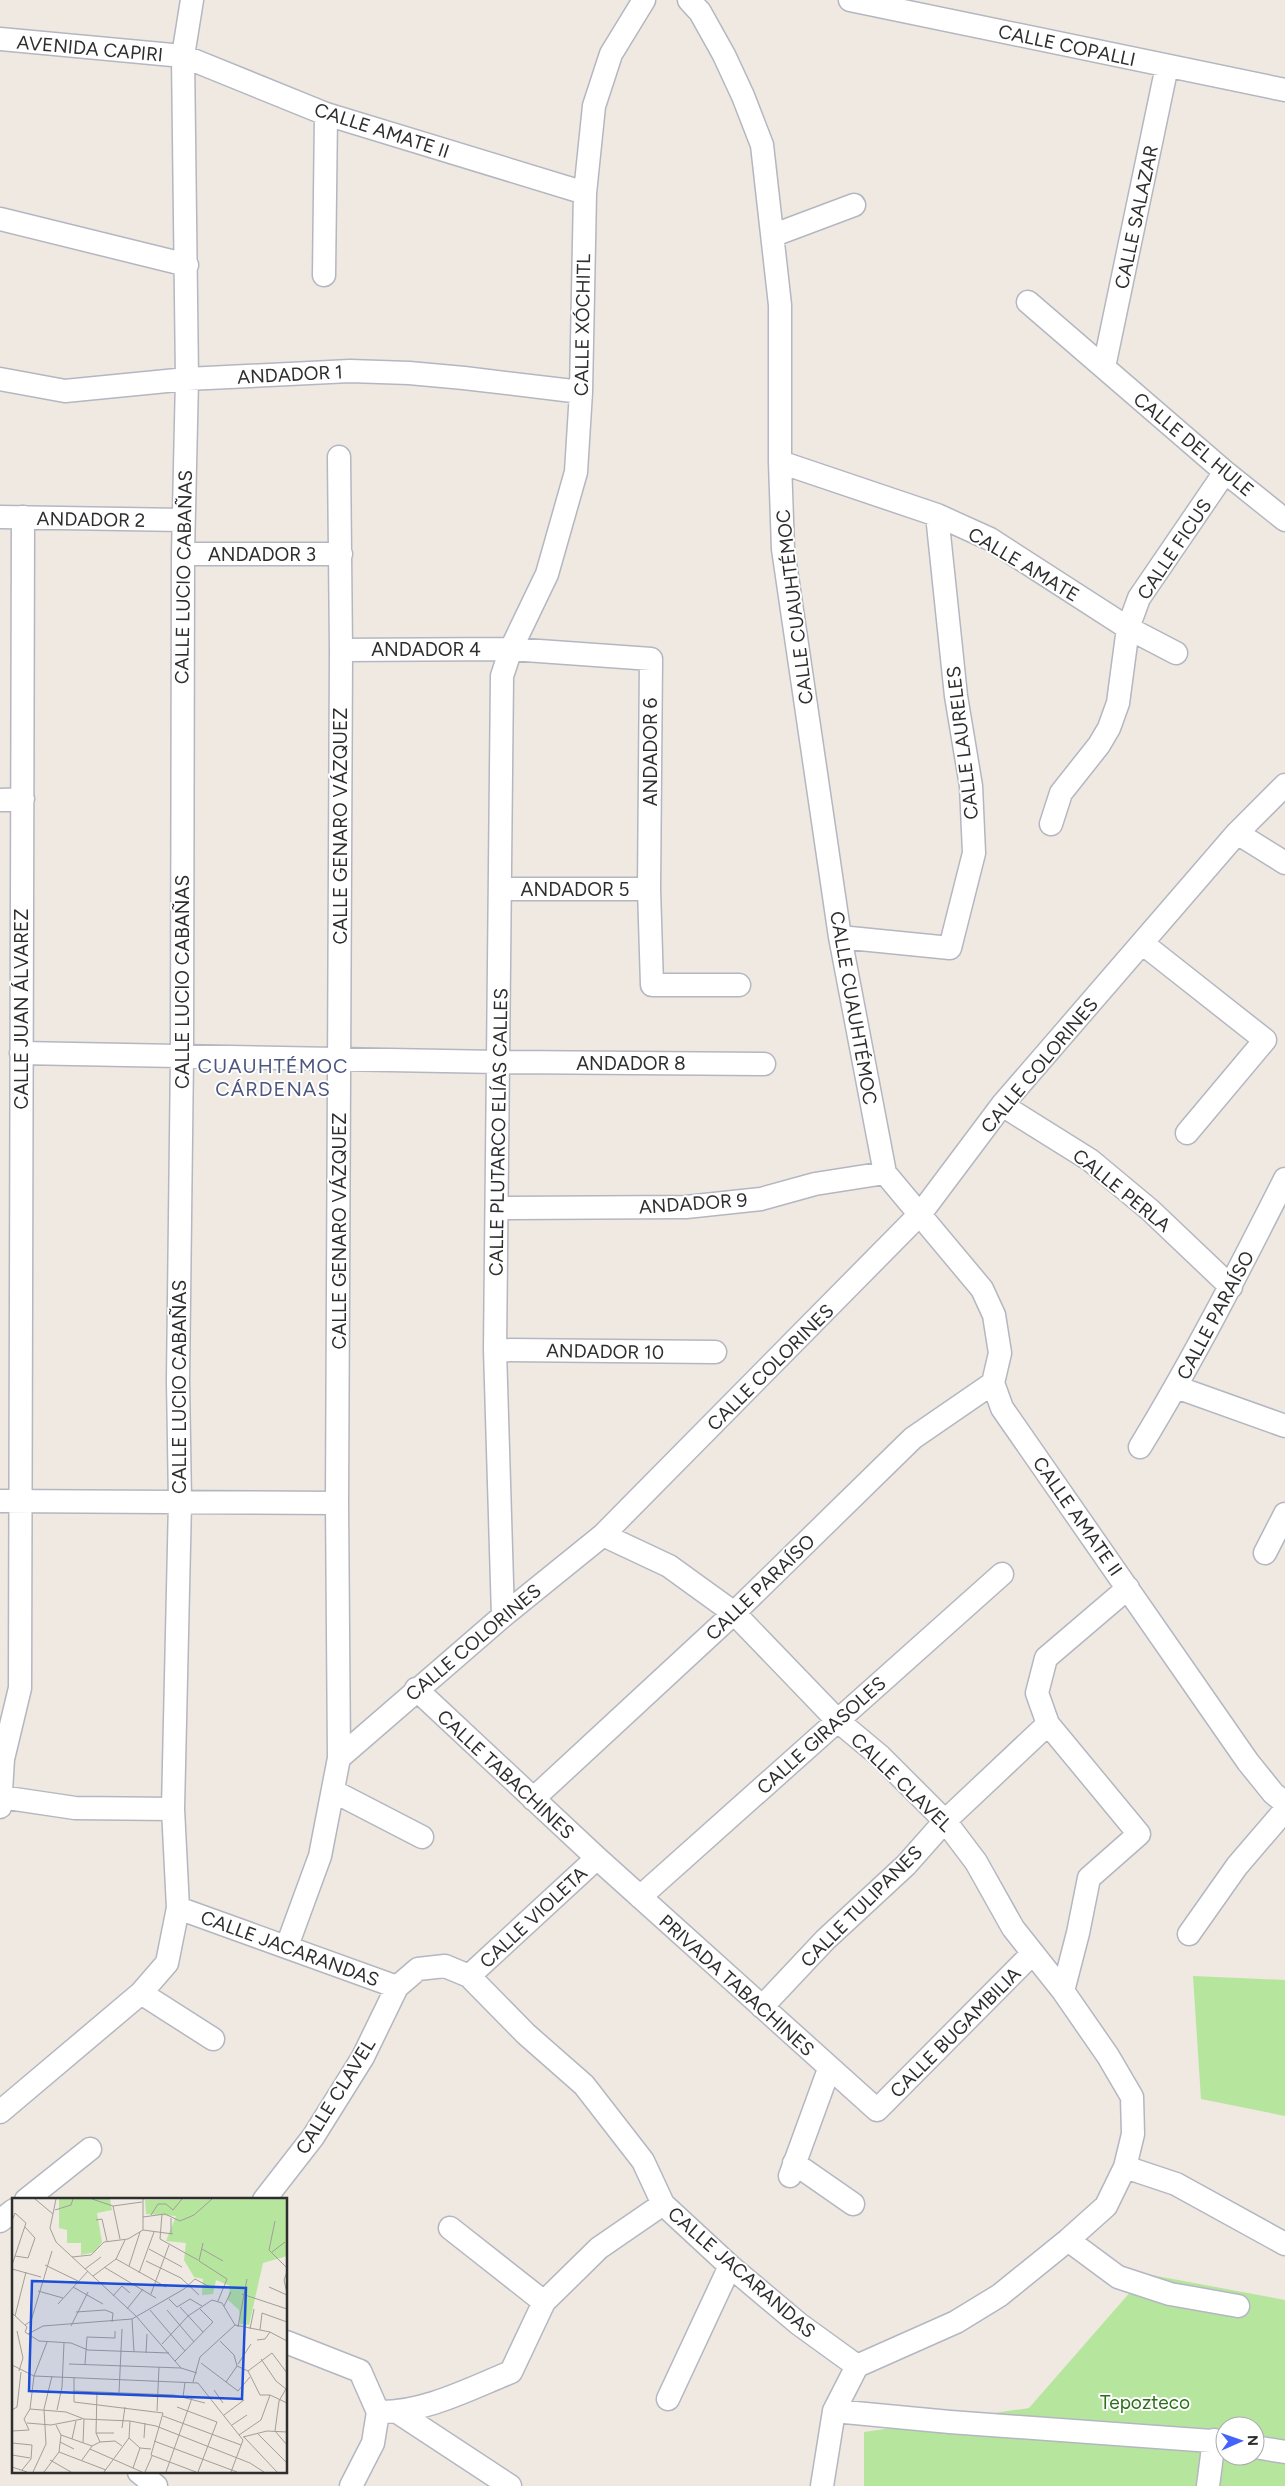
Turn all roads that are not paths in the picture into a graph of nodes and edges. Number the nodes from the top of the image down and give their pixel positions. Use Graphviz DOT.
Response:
graph roads {
  1 [pos="192,0"];
  2 [pos="644,0"];
  3 [pos="850,0"];
  4 [pos="700,4"];
  5 [pos="0,39"];
  6 [pos="183,56"];
  7 [pos="1167,66"];
  8 [pos="1285,90"];
  9 [pos="326,114"];
  10 [pos="585,193"];
  11 [pos="854,205"];
  12 [pos="0,219"];
  13 [pos="774,235"];
  14 [pos="187,265"];
  15 [pos="324,275"];
  16 [pos="1028,302"];
  17 [pos="1104,367"];
  18 [pos="0,380"];
  19 [pos="187,380"];
  20 [pos="581,392"];
  21 [pos="339,457"];
  22 [pos="780,462"];
  23 [pos="1226,472"];
  24 [pos="937,515"];
  25 [pos="0,517"];
  26 [pos="23,517"];
  27 [pos="183,520"];
  28 [pos="1285,520"];
  29 [pos="182,554"];
  30 [pos="341,554"];
  31 [pos="1128,628"];
  32 [pos="511,649"];
  33 [pos="341,650"];
  34 [pos="1176,653"];
  35 [pos="1285,785"];
  36 [pos="0,800"];
  37 [pos="23,800"];
  38 [pos="1050,824"];
  39 [pos="1237,833"];
  40 [pos="1285,862"];
  41 [pos="501,888"];
  42 [pos="649,889"];
  43 [pos="840,937"];
  44 [pos="1142,943"];
  45 [pos="739,985"];
  46 [pos="21,1053"];
  47 [pos="182,1056"];
  48 [pos="339,1059"];
  49 [pos="498,1062"];
  50 [pos="764,1064"];
  51 [pos="1002,1106"];
  52 [pos="1187,1133"];
  53 [pos="885,1173"];
  54 [pos="1285,1179"];
  55 [pos="498,1208"];
  56 [pos="921,1213"];
  57 [pos="1231,1287"];
  58 [pos="495,1350"];
  59 [pos="715,1352"];
  60 [pos="993,1383"];
  61 [pos="1176,1387"];
  62 [pos="1285,1426"];
  63 [pos="1140,1447"];
  64 [pos="10,1501"];
  65 [pos="180,1502"];
  66 [pos="337,1503"];
  67 [pos="1285,1514"];
  68 [pos="603,1535"];
  69 [pos="1265,1553"];
  70 [pos="1002,1574"];
  71 [pos="1128,1588"];
  72 [pos="734,1613"];
  73 [pos="503,1616"];
  74 [pos="416,1690"];
  75 [pos="838,1721"];
  76 [pos="1048,1724"];
  77 [pos="339,1758"];
  78 [pos="333,1791"];
  79 [pos="533,1799"];
  80 [pos="0,1802"];
  81 [pos="1285,1803"];
  82 [pos="173,1809"];
  83 [pos="1285,1810"];
  84 [pos="945,1821"];
  85 [pos="422,1838"];
  86 [pos="597,1858"];
  87 [pos="640,1897"];
  88 [pos="178,1908"];
  89 [pos="1189,1934"];
  90 [pos="287,1946"];
  91 [pos="1032,1954"];
  92 [pos="469,1976"];
  93 [pos="397,1986"];
  94 [pos="1063,1991"];
  95 [pos="142,1994"];
  96 [pos="762,2007"];
  97 [pos="213,2040"];
  98 [pos="829,2069"];
  99 [pos="878,2110"];
  100 [pos="0,2112"];
  101 [pos="90,2149"];
  102 [pos="1125,2167"];
  103 [pos="29,2198"];
  104 [pos="266,2198"];
  105 [pos="663,2204"];
  106 [pos="853,2204"];
  107 [pos="450,2228"];
  108 [pos="1068,2240"];
  109 [pos="1285,2244"];
  110 [pos="730,2266"];
  111 [pos="544,2302"];
  112 [pos="1238,2306"];
  113 [pos="288,2343"];
  114 [pos="857,2366"];
  115 [pos="668,2399"];
  116 [pos="834,2410"];
  117 [pos="388,2412"];
  118 [pos="1215,2441"];
  119 [pos="1265,2449"];
  120 [pos="1285,2452"];
  121 [pos="1215,2457"];
  122 [pos="142,2474"];
  123 [pos="156,2486"];
  124 [pos="351,2486"];
  125 [pos="510,2486"];
  126 [pos="822,2486"];
  127 [pos="1208,2486"];
  1 -- 6 [label="street, AVENIDA CAPIRI"];
  2 -- 10 [label="street, CALLE XÓCHITL"];
  3 -- 7 [label="street, CALLE COPALLI"];
  4 -- 13 [label="street, CALLE CUAUHTÉMOC"];
  5 -- 6 [label="street, AVENIDA CAPIRI"];
  6 -- 9 [label="street, CALLE AMATE II"];
  6 -- 14 [label="street, CALLE LUCIO CABAÑAS"];
  7 -- 8 [label="street, CALLE COPALLI"];
  7 -- 17 [label="street, CALLE SALAZAR"];
  9 -- 10 [label="street, CALLE AMATE II"];
  9 -- 15 [label="street"];
  10 -- 20 [label="street, CALLE XÓCHITL"];
  11 -- 13 [label="street"];
  12 -- 14 [label="street"];
  13 -- 22 [label="street, CALLE CUAUHTÉMOC"];
  14 -- 19 [label="street, CALLE LUCIO CABAÑAS"];
  16 -- 17 [label="street, CALLE DEL HULE"];
  17 -- 23 [label="street, CALLE DEL HULE"];
  18 -- 19 [label="street, ANDADOR 1"];
  19 -- 20 [label="street, ANDADOR 1"];
  19 -- 27 [label="street, CALLE LUCIO CABAÑAS"];
  20 -- 32 [label="street, CALLE XÓCHITL"];
  21 -- 30 [label="street, CALLE GENARO VÁZQUEZ"];
  22 -- 24 [label="street, CALLE AMATE"];
  22 -- 43 [label="street, CALLE CUAUHTÉMOC"];
  23 -- 28 [label="street, CALLE DEL HULE"];
  23 -- 31 [label="street, CALLE FICUS"];
  24 -- 31 [label="street, CALLE AMATE"];
  24 -- 43 [label="street, CALLE LAURELES"];
  25 -- 26 [label="street, ANDADOR 2"];
  26 -- 27 [label="street, ANDADOR 2"];
  26 -- 37 [label="street, CALLE JUAN ÁLVAREZ"];
  27 -- 29 [label="street, CALLE LUCIO CABAÑAS"];
  29 -- 30 [label="street, ANDADOR 3"];
  29 -- 47 [label="street, CALLE LUCIO CABAÑAS"];
  30 -- 33 [label="street, CALLE GENARO VÁZQUEZ"];
  31 -- 34 [label="street, CALLE AMATE"];
  31 -- 38 [label="street, CALLE FICUS"];
  32 -- 33 [label="street, ANDADOR 4"];
  32 -- 41 [label="street, CALLE PLUTARCO ELÍAS CALLES"];
  32 -- 42 [label="street, ANDADOR 6"];
  33 -- 48 [label="street, CALLE GENARO VÁZQUEZ"];
  35 -- 39 [label="street, CALLE COLORINES"];
  36 -- 37 [label="street"];
  37 -- 46 [label="street, CALLE JUAN ÁLVAREZ"];
  39 -- 40 [label="street"];
  39 -- 44 [label="street, CALLE COLORINES"];
  41 -- 42 [label="street, ANDADOR 5"];
  41 -- 49 [label="street, CALLE PLUTARCO ELÍAS CALLES"];
  42 -- 45 [label="street, ANDADOR 6"];
  43 -- 53 [label="street, CALLE CUAUHTÉMOC"];
  44 -- 51 [label="street, CALLE COLORINES"];
  44 -- 52 [label="street"];
  46 -- 47 [label="street, ANDADOR 8"];
  46 -- 64 [label="street, CALLE JUAN ÁLVAREZ"];
  47 -- 48 [label="street, ANDADOR 8"];
  47 -- 65 [label="street, CALLE LUCIO CABAÑAS"];
  48 -- 49 [label="street, ANDADOR 8"];
  48 -- 66 [label="street, CALLE GENARO VÁZQUEZ"];
  49 -- 50 [label="street, ANDADOR 8"];
  49 -- 55 [label="street, CALLE PLUTARCO ELÍAS CALLES"];
  51 -- 56 [label="street, CALLE COLORINES"];
  51 -- 57 [label="street, CALLE PERLA"];
  53 -- 55 [label="street, ANDADOR 9"];
  53 -- 56 [label="street"];
  54 -- 57 [label="street, CALLE PARAÍSO"];
  55 -- 58 [label="street, CALLE PLUTARCO ELÍAS CALLES"];
  56 -- 60 [label="street"];
  56 -- 68 [label="street, CALLE COLORINES"];
  57 -- 61 [label="street, CALLE PARAÍSO"];
  58 -- 59 [label="street, ANDADOR 10"];
  58 -- 73 [label="street, CALLE PLUTARCO ELÍAS CALLES"];
  60 -- 71 [label="street, CALLE AMATE II"];
  60 -- 72 [label="street, CALLE PARAÍSO"];
  61 -- 62 [label="street"];
  61 -- 63 [label="street, CALLE PARAÍSO"];
  64 -- 65 [label="street"];
  64 -- 80 [label="street, CALLE JUAN ÁLVAREZ"];
  65 -- 66 [label="street"];
  65 -- 82 [label="street, CALLE LUCIO CABAÑAS"];
  66 -- 77 [label="street, CALLE GENARO VÁZQUEZ"];
  67 -- 69 [label="street"];
  68 -- 72 [label="street, CALLE CLAVEL"];
  68 -- 73 [label="street, CALLE COLORINES"];
  70 -- 75 [label="street, CALLE GIRASOLES"];
  71 -- 76 [label="street"];
  71 -- 81 [label="street, CALLE AMATE II"];
  72 -- 75 [label="street, CALLE CLAVEL"];
  72 -- 79 [label="street, CALLE PARAÍSO"];
  73 -- 74 [label="street, CALLE COLORINES"];
  74 -- 77 [label="street, CALLE COLORINES"];
  74 -- 79 [label="street, CALLE TABACHINES"];
  75 -- 84 [label="street, CALLE CLAVEL"];
  75 -- 87 [label="street, CALLE GIRASOLES"];
  76 -- 84 [label="street, CALLE TULIPANES"];
  76 -- 94 [label="street"];
  77 -- 78 [label="street"];
  78 -- 85 [label="street"];
  78 -- 90 [label="street"];
  79 -- 86 [label="street, CALLE TABACHINES"];
  80 -- 82 [label="street"];
  82 -- 88 [label="street, CALLE LUCIO CABAÑAS"];
  83 -- 89 [label="street"];
  84 -- 91 [label="street, CALLE CLAVEL"];
  84 -- 96 [label="street, CALLE TULIPANES"];
  86 -- 87 [label="street, PRIVADA TABACHINES"];
  86 -- 92 [label="street, CALLE VIOLETA"];
  87 -- 96 [label="street, PRIVADA TABACHINES"];
  88 -- 90 [label="street, CALLE JACARANDAS"];
  88 -- 95 [label="street, CALLE LUCIO CABAÑAS"];
  90 -- 93 [label="street, CALLE JACARANDAS"];
  91 -- 94 [label="street, CALLE CLAVEL"];
  91 -- 99 [label="street, CALLE BUGAMBILIA"];
  92 -- 93 [label="street, CALLE JACARANDAS"];
  92 -- 105 [label="street, CALLE JACARANDAS"];
  93 -- 104 [label="street, CALLE CLAVEL"];
  94 -- 102 [label="street, CALLE CLAVEL"];
  95 -- 97 [label="street"];
  95 -- 100 [label="street, CALLE LUCIO CABAÑAS"];
  96 -- 98 [label="street, PRIVADA TABACHINES"];
  98 -- 99 [label="street, PRIVADA TABACHINES"];
  98 -- 106 [label="street"];
  101 -- 103 [label="street"];
  102 -- 108 [label="street"];
  102 -- 109 [label="street"];
  105 -- 110 [label="street, CALLE JACARANDAS"];
  105 -- 111 [label="street"];
  107 -- 111 [label="street"];
  108 -- 112 [label="street"];
  108 -- 114 [label="street"];
  110 -- 114 [label="street, CALLE JACARANDAS"];
  110 -- 115 [label="street"];
  111 -- 117 [label="street"];
  113 -- 117 [label="street"];
  114 -- 116 [label="street"];
  116 -- 118 [label="street"];
  116 -- 126 [label="street"];
  117 -- 124 [label="street"];
  117 -- 125 [label="street"];
  119 -- 120 [label="street"];
  121 -- 127 [label="street"];
  122 -- 123 [label="street"];
}
